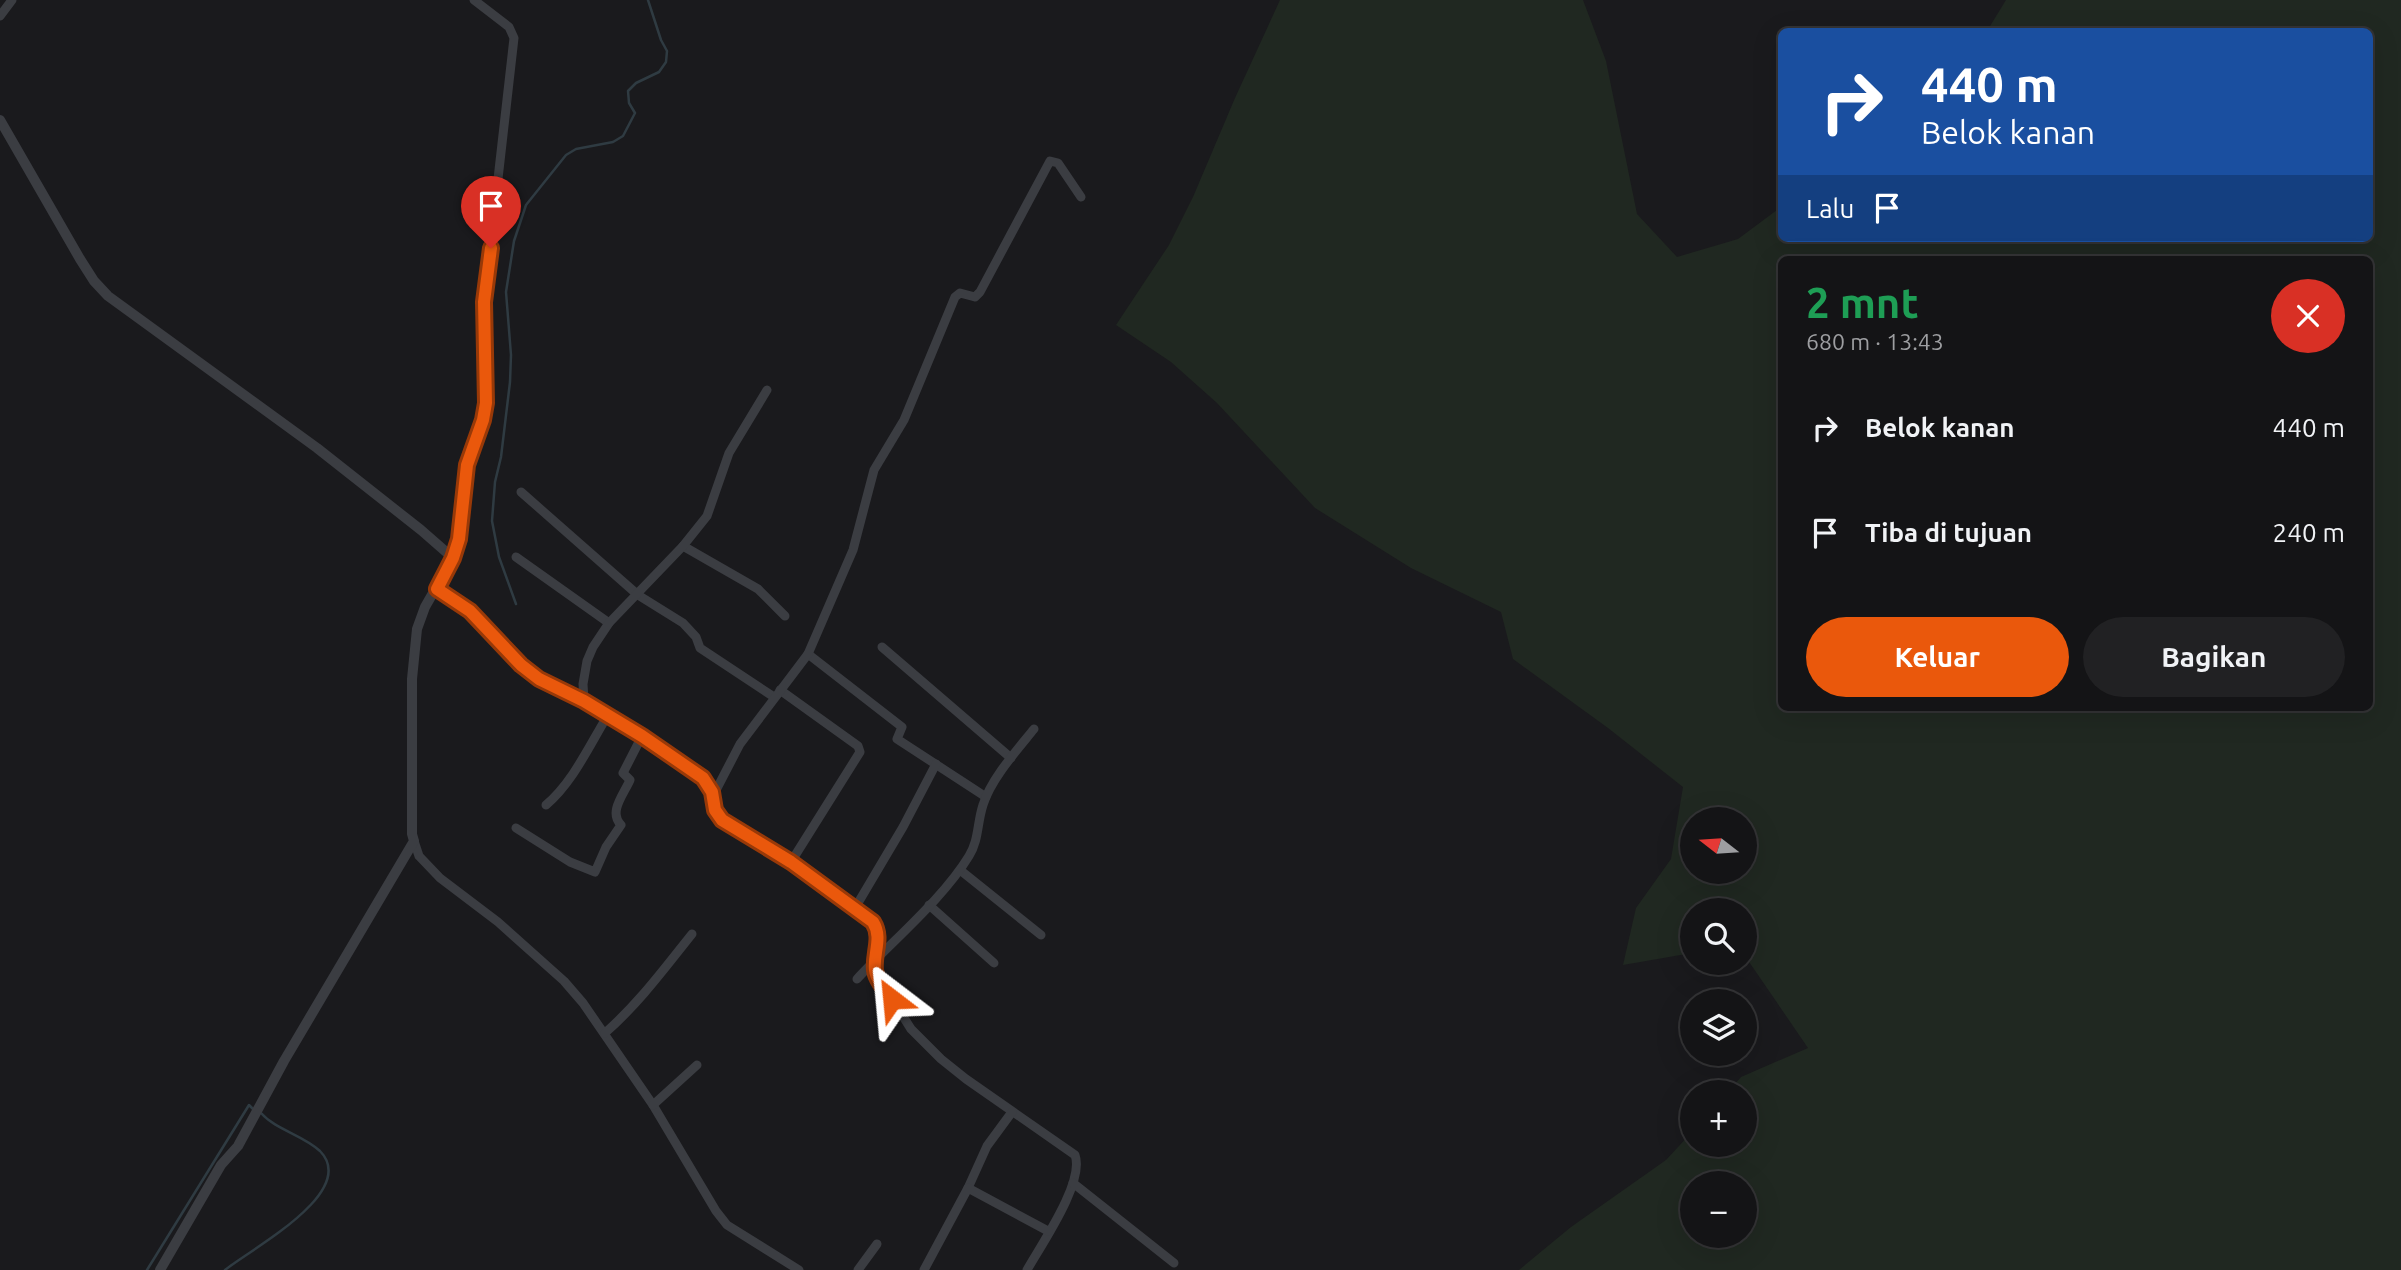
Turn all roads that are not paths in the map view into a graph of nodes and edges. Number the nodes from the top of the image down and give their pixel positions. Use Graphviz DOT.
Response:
graph roads {
  1 [pos="12,0"];
  2 [pos="474,0"];
  3 [pos="0,16"];
  4 [pos="0,120"];
  5 [pos="1082,197"];
  6 [pos="767,390"];
  7 [pos="522,492"];
  8 [pos="683,546"];
  9 [pos="516,556"];
  10 [pos="453,558"];
  11 [pos="437,589"];
  12 [pos="638,595"];
  13 [pos="785,617"];
  14 [pos="610,623"];
  15 [pos="882,647"];
  16 [pos="807,654"];
  17 [pos="777,693"];
  18 [pos="584,701"];
  19 [pos="608,715"];
  20 [pos="1034,729"];
  21 [pos="642,736"];
  22 [pos="1011,758"];
  23 [pos="936,764"];
  24 [pos="713,796"];
  25 [pos="986,797"];
  26 [pos="546,805"];
  27 [pos="516,828"];
  28 [pos="414,841"];
  29 [pos="791,862"];
  30 [pos="960,870"];
  31 [pos="929,905"];
  32 [pos="855,908"];
  33 [pos="692,934"];
  34 [pos="1041,935"];
  35 [pos="877,956"];
  36 [pos="995,963"];
  37 [pos="857,979"];
  38 [pos="605,1033"];
  39 [pos="697,1065"];
  40 [pos="653,1105"];
  41 [pos="1012,1112"];
  42 [pos="1073,1183"];
  43 [pos="968,1188"];
  44 [pos="1048,1231"];
  45 [pos="877,1244"];
  46 [pos="1174,1263"];
  47 [pos="160,1270"];
  48 [pos="799,1270"];
  49 [pos="858,1270"];
  50 [pos="923,1270"];
  51 [pos="1027,1270"];
  1 -- 3 [label="street"];
  2 -- 10 [label="street"];
  4 -- 10 [label="street"];
  5 -- 16 [label="street"];
  6 -- 8 [label="street"];
  7 -- 12 [label="street"];
  8 -- 12 [label="street"];
  8 -- 13 [label="street"];
  9 -- 14 [label="street"];
  10 -- 11 [label="street"];
  11 -- 18 [label="street"];
  11 -- 28 [label="street"];
  12 -- 14 [label="street"];
  12 -- 17 [label="street"];
  14 -- 18 [label="street"];
  15 -- 22 [label="street"];
  16 -- 17 [label="street"];
  16 -- 23 [label="street"];
  17 -- 24 [label="street"];
  17 -- 29 [label="street"];
  18 -- 19 [label="street"];
  19 -- 21 [label="street"];
  19 -- 26 [label="street"];
  20 -- 22 [label="street"];
  21 -- 24 [label="street"];
  21 -- 27 [label="street"];
  22 -- 25 [label="street"];
  23 -- 25 [label="street"];
  23 -- 32 [label="street"];
  24 -- 29 [label="street"];
  25 -- 30 [label="street"];
  28 -- 38 [label="street"];
  28 -- 47 [label="street"];
  29 -- 32 [label="street"];
  30 -- 31 [label="street"];
  30 -- 34 [label="street"];
  31 -- 35 [label="street"];
  31 -- 36 [label="street"];
  32 -- 35 [label="street"];
  33 -- 38 [label="street"];
  35 -- 37 [label="street"];
  35 -- 41 [label="street"];
  38 -- 40 [label="street"];
  39 -- 40 [label="street"];
  40 -- 48 [label="street"];
  41 -- 42 [label="street"];
  41 -- 43 [label="street"];
  42 -- 44 [label="street"];
  42 -- 46 [label="street"];
  43 -- 44 [label="street"];
  43 -- 50 [label="street"];
  44 -- 51 [label="street"];
  45 -- 49 [label="street"];
}
